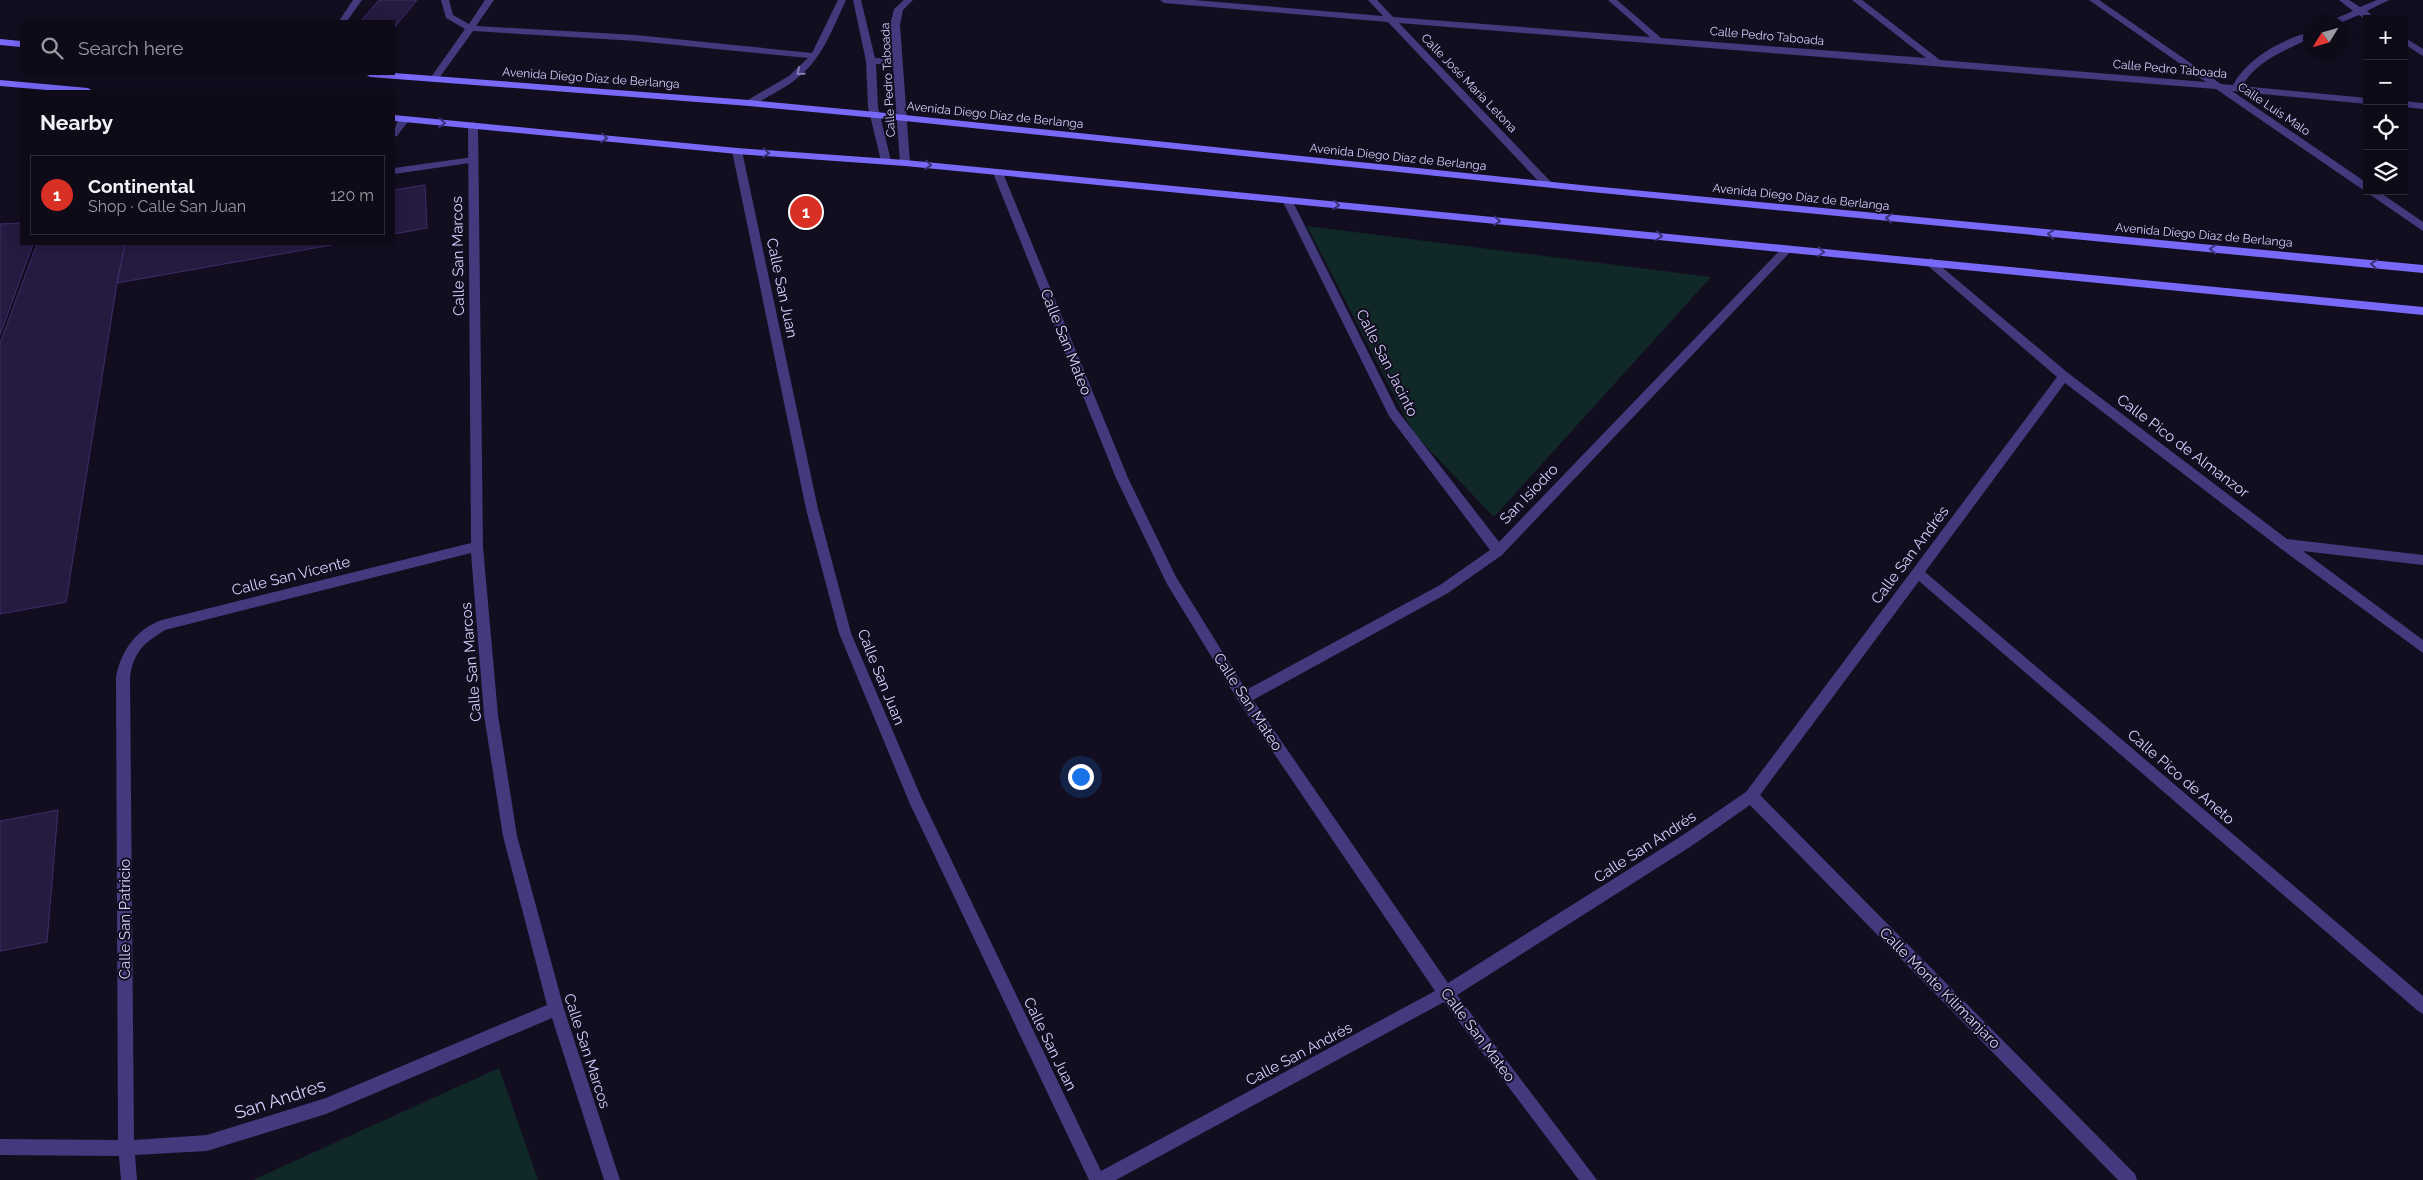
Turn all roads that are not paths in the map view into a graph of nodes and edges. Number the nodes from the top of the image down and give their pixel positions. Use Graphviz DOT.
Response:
graph roads {
  1 [pos="358,0"];
  2 [pos="446,0"];
  3 [pos="490,0"];
  4 [pos="842,0"];
  5 [pos="857,0"];
  6 [pos="909,0"];
  7 [pos="1164,0"];
  8 [pos="1372,0"];
  9 [pos="1612,0"];
  10 [pos="1856,0"];
  11 [pos="2093,0"];
  12 [pos="2343,0"];
  13 [pos="2385,0"];
  14 [pos="2359,10"];
  15 [pos="2348,15"];
  16 [pos="2366,15"];
  17 [pos="344,20"];
  18 [pos="1392,21"];
  19 [pos="469,28"];
  20 [pos="2303,38"];
  21 [pos="1657,39"];
  22 [pos="0,42"];
  23 [pos="2408,43"];
  24 [pos="20,44"];
  25 [pos="2423,52"];
  26 [pos="814,56"];
  27 [pos="871,60"];
  28 [pos="898,62"];
  29 [pos="1938,63"];
  30 [pos="383,75"];
  31 [pos="434,79"];
  32 [pos="0,82"];
  33 [pos="2216,85"];
  34 [pos="2237,87"];
  35 [pos="78,90"];
  36 [pos="2363,100"];
  37 [pos="749,103"];
  38 [pos="2408,104"];
  39 [pos="2423,106"];
  40 [pos="876,115"];
  41 [pos="395,118"];
  42 [pos="902,118"];
  43 [pos="405,119"];
  44 [pos="473,125"];
  45 [pos="395,133"];
  46 [pos="737,151"];
  47 [pos="473,160"];
  48 [pos="886,161"];
  49 [pos="905,163"];
  50 [pos="395,171"];
  51 [pos="998,173"];
  52 [pos="1547,184"];
  53 [pos="2363,185"];
  54 [pos="2377,195"];
  55 [pos="1287,200"];
  56 [pos="2423,227"];
  57 [pos="1788,249"];
  58 [pos="1931,262"];
  59 [pos="2423,269"];
  60 [pos="2423,311"];
  61 [pos="2064,376"];
  62 [pos="2284,544"];
  63 [pos="477,547"];
  64 [pos="1498,551"];
  65 [pos="2423,560"];
  66 [pos="1917,572"];
  67 [pos="2423,647"];
  68 [pos="126,658"];
  69 [pos="1244,698"];
  70 [pos="1751,796"];
  71 [pos="1446,993"];
  72 [pos="2423,1006"];
  73 [pos="556,1009"];
  74 [pos="0,1147"];
  75 [pos="126,1148"];
  76 [pos="128,1180"];
  77 [pos="612,1180"];
  78 [pos="1098,1180"];
  79 [pos="1589,1180"];
  80 [pos="2130,1180"];
  1 -- 17 [label="street"];
  2 -- 19 [label="street"];
  3 -- 19 [label="street"];
  4 -- 26 [label="street"];
  5 -- 27 [label="street"];
  6 -- 28 [label="street, Calle Pedro Taboada"];
  7 -- 18 [label="street, Calle Pedro Taboada"];
  8 -- 18 [label="street, Calle José María Letona"];
  9 -- 21 [label="street"];
  10 -- 29 [label="street"];
  11 -- 33 [label="street, Calle Luis Malo"];
  12 -- 14 [label="street"];
  13 -- 14 [label="street"];
  14 -- 15 [label="street"];
  14 -- 16 [label="street"];
  18 -- 21 [label="street, Calle Pedro Taboada"];
  18 -- 52 [label="street, Calle José María Letona"];
  19 -- 26 [label="street"];
  19 -- 31 [label="street"];
  20 -- 34 [label="street"];
  21 -- 29 [label="street, Calle Pedro Taboada"];
  22 -- 24 [label="main road"];
  23 -- 25 [label="street"];
  26 -- 37 [label="street, one-way"];
  27 -- 28 [label="street"];
  27 -- 40 [label="street"];
  28 -- 42 [label="street, Calle Pedro Taboada"];
  29 -- 33 [label="street, Calle Pedro Taboada"];
  30 -- 31 [label="main road, Avenida Diego Díaz de Berlanga"];
  31 -- 37 [label="main road, Avenida Diego Díaz de Berlanga"];
  32 -- 35 [label="main road"];
  33 -- 34 [label="street, Calle Pedro Taboada"];
  33 -- 53 [label="street, Calle Luis Malo"];
  34 -- 36 [label="street, Calle Pedro Taboada"];
  37 -- 40 [label="main road, Avenida Diego Díaz de Berlanga"];
  38 -- 39 [label="street"];
  40 -- 42 [label="main road, Avenida Diego Díaz de Berlanga"];
  40 -- 48 [label="street"];
  41 -- 43 [label="main road"];
  42 -- 49 [label="street, Calle Pedro Taboada"];
  42 -- 52 [label="main road, Avenida Diego Díaz de Berlanga"];
  43 -- 44 [label="main road, one-way"];
  43 -- 45 [label="street"];
  44 -- 46 [label="main road, one-way"];
  44 -- 47 [label="street, Calle San Marcos"];
  46 -- 48 [label="main road, one-way"];
  46 -- 78 [label="street, Calle San Juan"];
  47 -- 50 [label="street"];
  47 -- 63 [label="street, Calle San Marcos"];
  48 -- 49 [label="main road"];
  49 -- 51 [label="main road, one-way"];
  51 -- 55 [label="main road"];
  51 -- 69 [label="street, Calle San Mateo"];
  59 -- 52 [label="main road, Avenida Diego Díaz de Berlanga, one-way"];
  54 -- 56 [label="street"];
  55 -- 57 [label="main road, one-way"];
  55 -- 64 [label="street, Calle San Jacinto"];
  57 -- 58 [label="main road, one-way"];
  57 -- 64 [label="street, San Isiodro"];
  58 -- 60 [label="main road"];
  58 -- 61 [label="street, Calle Pico de Almanzor"];
  61 -- 62 [label="street, Calle Pico de Almanzor"];
  61 -- 66 [label="street, Calle San Andrés"];
  62 -- 65 [label="street"];
  62 -- 67 [label="street, Calle Pico de Almanzor"];
  63 -- 68 [label="street, Calle San Vicente"];
  63 -- 73 [label="street, Calle San Marcos"];
  64 -- 69 [label="street, San Isiodro"];
  66 -- 70 [label="street, Calle San Andrés"];
  66 -- 72 [label="street, Calle Pico de Aneto"];
  68 -- 75 [label="street, Calle San Patricio"];
  69 -- 71 [label="street, Calle San Mateo"];
  70 -- 71 [label="street, Calle San Andrés"];
  70 -- 80 [label="street, Calle Monte Kilimanjaro"];
  71 -- 78 [label="street, Calle San Andrés"];
  71 -- 79 [label="street, Calle San Mateo"];
  73 -- 75 [label="street, San Andres"];
  73 -- 77 [label="street, Calle San Marcos"];
  74 -- 75 [label="street, San Andres"];
  75 -- 76 [label="street, Calle San Patricio"];
}
